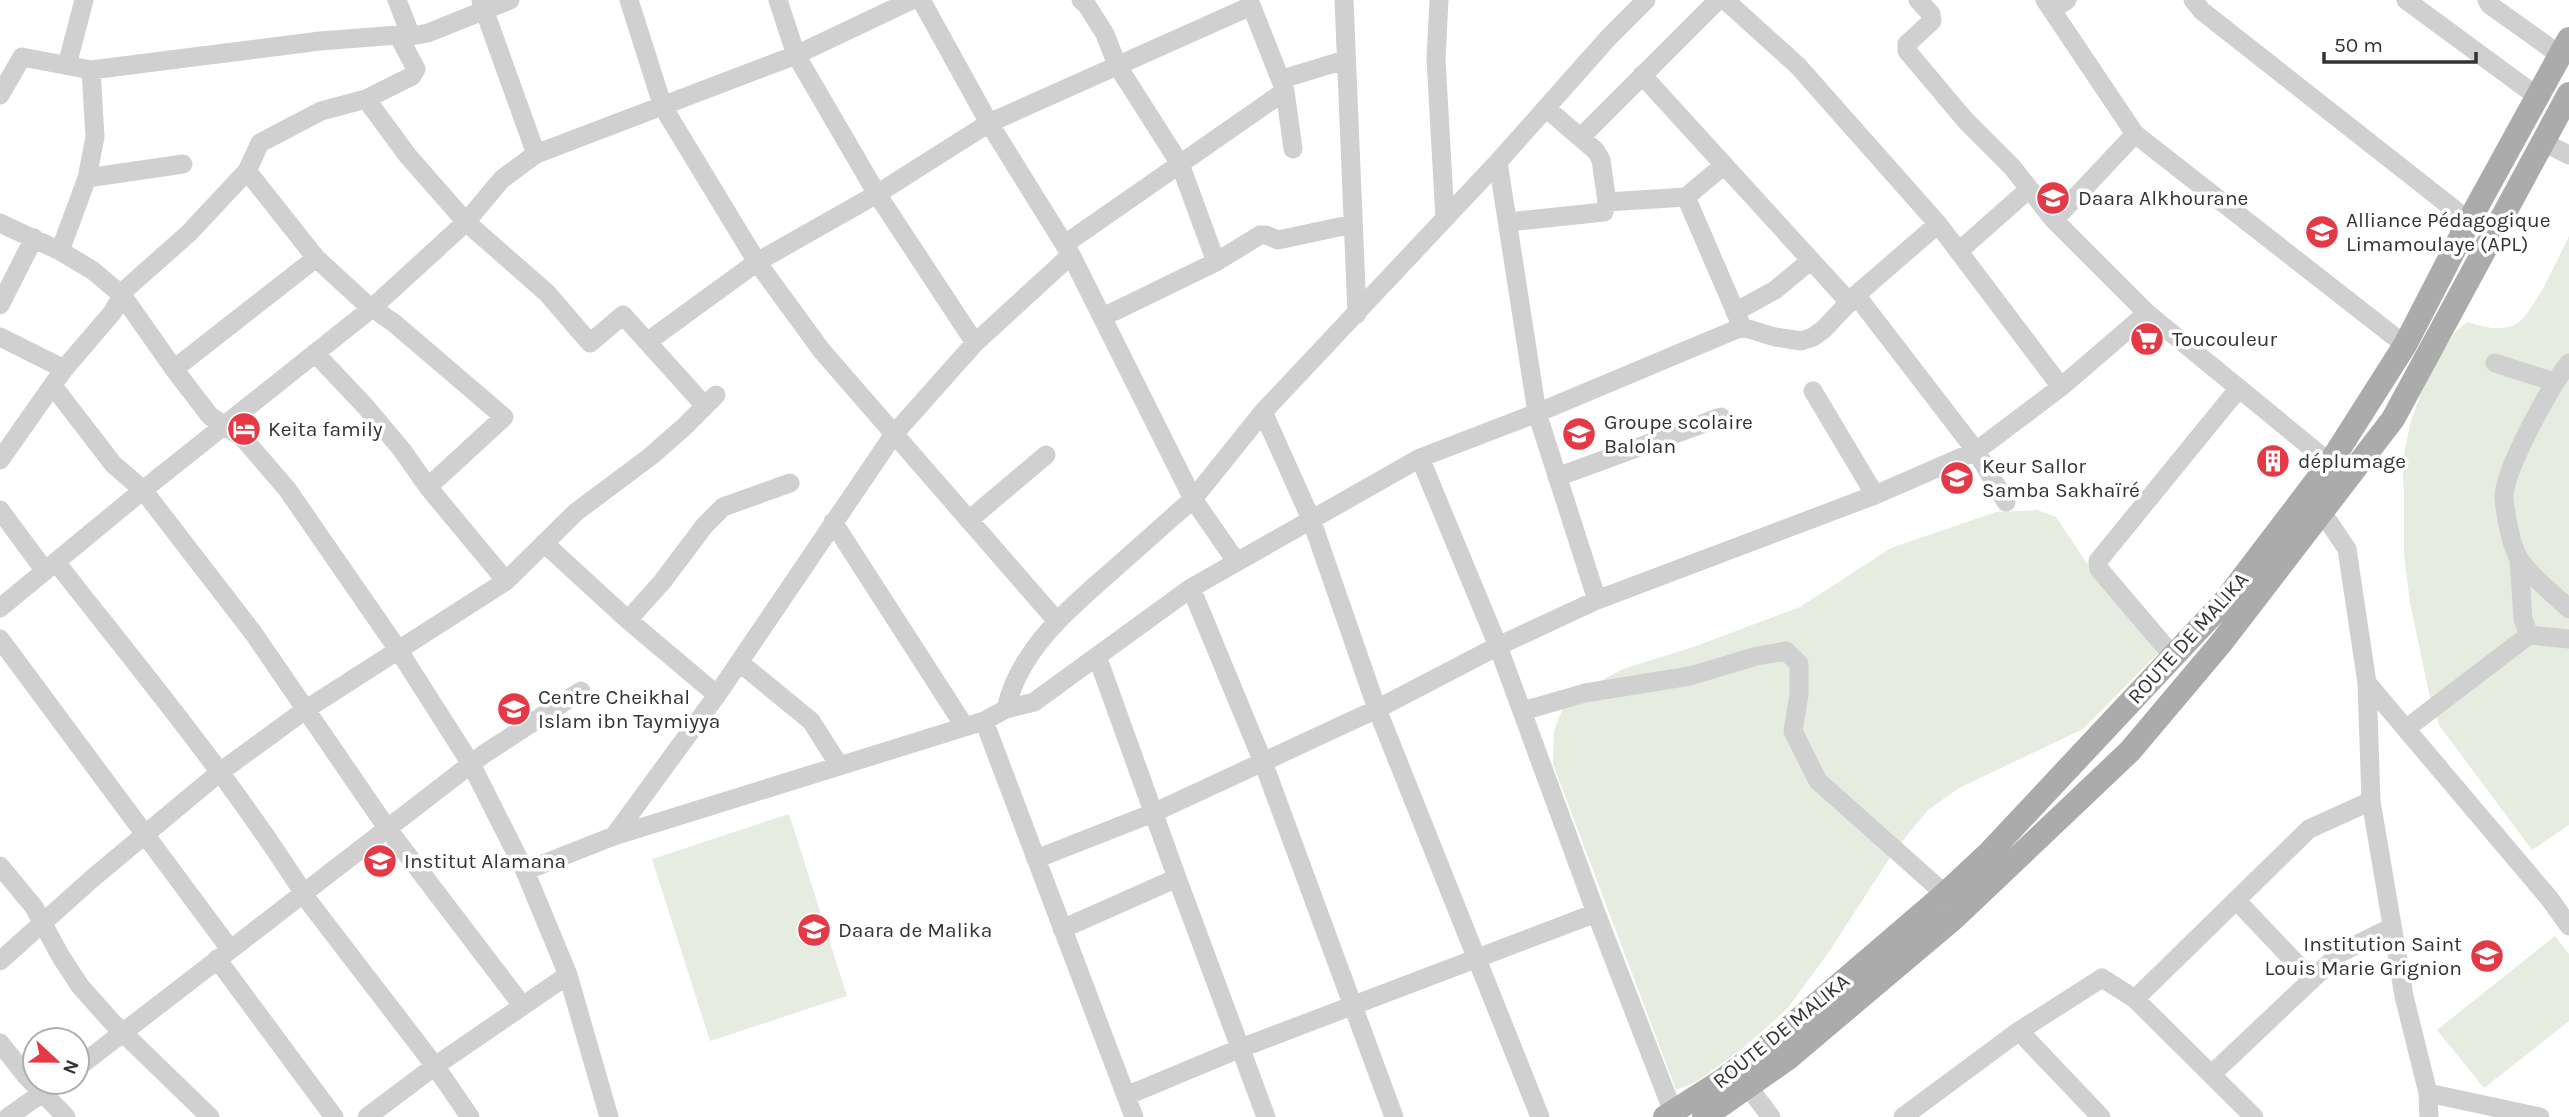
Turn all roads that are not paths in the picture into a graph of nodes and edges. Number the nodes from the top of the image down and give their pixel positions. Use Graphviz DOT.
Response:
graph roads {
  1 [pos="83,0"];
  2 [pos="397,0"];
  3 [pos="510,0"];
  4 [pos="629,0"];
  5 [pos="778,0"];
  6 [pos="912,0"];
  7 [pos="920,0"];
  8 [pos="1081,0"];
  9 [pos="1344,0"];
  10 [pos="1439,0"];
  11 [pos="1646,0"];
  12 [pos="1717,0"];
  13 [pos="1725,0"];
  14 [pos="1918,0"];
  15 [pos="2193,0"];
  16 [pos="2406,0"];
  17 [pos="2487,0"];
  18 [pos="1250,3"];
  19 [pos="2055,3"];
  20 [pos="482,5"];
  21 [pos="404,35"];
  22 [pos="2564,47"];
  23 [pos="796,55"];
  24 [pos="1345,60"];
  25 [pos="67,65"];
  26 [pos="1117,65"];
  27 [pos="91,70"];
  28 [pos="1642,75"];
  29 [pos="1284,85"];
  30 [pos="2569,94"];
  31 [pos="0,95"];
  32 [pos="2538,97"];
  33 [pos="366,99"];
  34 [pos="663,107"];
  35 [pos="1546,108"];
  36 [pos="989,123"];
  37 [pos="2135,134"];
  38 [pos="1581,136"];
  39 [pos="2543,142"];
  40 [pos="1293,149"];
  41 [pos="536,154"];
  42 [pos="2569,155"];
  43 [pos="1498,162"];
  44 [pos="183,164"];
  45 [pos="1180,164"];
  46 [pos="1724,165"];
  47 [pos="247,171"];
  48 [pos="87,177"];
  49 [pos="2029,189"];
  50 [pos="877,194"];
  51 [pos="1686,197"];
  52 [pos="1607,202"];
  53 [pos="1445,218"];
  54 [pos="2054,220"];
  55 [pos="2469,220"];
  56 [pos="466,222"];
  57 [pos="1508,222"];
  58 [pos="0,223"];
  59 [pos="1353,224"];
  60 [pos="1938,224"];
  61 [pos="34,238"];
  62 [pos="1068,250"];
  63 [pos="60,251"];
  64 [pos="1959,251"];
  65 [pos="316,258"];
  66 [pos="1810,261"];
  67 [pos="757,262"];
  68 [pos="1216,262"];
  69 [pos="122,295"];
  70 [pos="1853,299"];
  71 [pos="0,305"];
  72 [pos="372,308"];
  73 [pos="2147,313"];
  74 [pos="1357,314"];
  75 [pos="1103,317"];
  76 [pos="1739,320"];
  77 [pos="0,337"];
  78 [pos="646,342"];
  79 [pos="975,342"];
  80 [pos="2405,345"];
  81 [pos="315,353"];
  82 [pos="2495,363"];
  83 [pos="2569,363"];
  84 [pos="64,369"];
  85 [pos="174,369"];
  86 [pos="2554,382"];
  87 [pos="53,386"];
  88 [pos="2061,387"];
  89 [pos="2239,388"];
  90 [pos="1813,391"];
  91 [pos="1262,412"];
  92 [pos="1537,412"];
  93 [pos="1721,417"];
  94 [pos="224,425"];
  95 [pos="894,434"];
  96 [pos="1976,451"];
  97 [pos="3,453"];
  98 [pos="1046,455"];
  99 [pos="1420,458"];
  100 [pos="2330,463"];
  101 [pos="1557,477"];
  102 [pos="790,482"];
  103 [pos="428,487"];
  104 [pos="143,490"];
  105 [pos="1875,495"];
  106 [pos="1193,499"];
  107 [pos="2006,502"];
  108 [pos="0,510"];
  109 [pos="2322,512"];
  110 [pos="1311,519"];
  111 [pos="968,520"];
  112 [pos="833,522"];
  113 [pos="544,543"];
  114 [pos="2519,559"];
  115 [pos="1236,561"];
  116 [pos="50,566"];
  117 [pos="506,582"];
  118 [pos="1191,587"];
  119 [pos="1597,600"];
  120 [pos="0,608"];
  121 [pos="2569,609"];
  122 [pos="628,620"];
  123 [pos="1056,620"];
  124 [pos="2529,635"];
  125 [pos="0,639"];
  126 [pos="2569,639"];
  127 [pos="1498,646"];
  128 [pos="399,651"];
  129 [pos="1097,656"];
  130 [pos="2173,656"];
  131 [pos="739,662"];
  132 [pos="2367,683"];
  133 [pos="581,691"];
  134 [pos="717,695"];
  135 [pos="1006,709"];
  136 [pos="1377,709"];
  137 [pos="305,710"];
  138 [pos="1523,711"];
  139 [pos="974,724"];
  140 [pos="2407,728"];
  141 [pos="1263,762"];
  142 [pos="471,764"];
  143 [pos="839,765"];
  144 [pos="220,772"];
  145 [pos="2371,801"];
  146 [pos="1153,813"];
  147 [pos="387,828"];
  148 [pos="145,835"];
  149 [pos="614,836"];
  150 [pos="1036,859"];
  151 [pos="0,866"];
  152 [pos="524,871"];
  153 [pos="1177,878"];
  154 [pos="304,894"];
  155 [pos="1945,894"];
  156 [pos="2236,900"];
  157 [pos="1596,913"];
  158 [pos="43,923"];
  159 [pos="2569,926"];
  160 [pos="2392,927"];
  161 [pos="1062,929"];
  162 [pos="223,954"];
  163 [pos="1475,958"];
  164 [pos="0,961"];
  165 [pos="568,975"];
  166 [pos="2312,980"];
  167 [pos="2135,999"];
  168 [pos="1354,1004"];
  169 [pos="522,1005"];
  170 [pos="2019,1031"];
  171 [pos="124,1033"];
  172 [pos="0,1043"];
  173 [pos="1241,1048"];
  174 [pos="91,1058"];
  175 [pos="21,1062"];
  176 [pos="435,1066"];
  177 [pos="2212,1074"];
  178 [pos="1749,1088"];
  179 [pos="2428,1093"];
  180 [pos="38,1096"];
  181 [pos="54,1096"];
  182 [pos="1126,1096"];
  183 [pos="1669,1114"];
  184 [pos="603,1115"];
  185 [pos="8,1117"];
  186 [pos="66,1117"];
  187 [pos="210,1117"];
  188 [pos="334,1117"];
  189 [pos="367,1117"];
  190 [pos="470,1117"];
  191 [pos="1134,1117"];
  192 [pos="1266,1117"];
  193 [pos="1394,1117"];
  194 [pos="1540,1117"];
  195 [pos="1704,1117"];
  196 [pos="1771,1117"];
  197 [pos="1903,1117"];
  198 [pos="2101,1117"];
  199 [pos="2254,1117"];
  200 [pos="2428,1117"];
  201 [pos="2540,1117"];
  1 -- 25 [label="street"];
  2 -- 21 [label="street"];
  3 -- 20 [label="street"];
  4 -- 34 [label="street"];
  5 -- 23 [label="street"];
  6 -- 23 [label="street"];
  7 -- 36 [label="street"];
  8 -- 26 [label="street"];
  9 -- 24 [label="street"];
  10 -- 53 [label="street"];
  11 -- 35 [label="street"];
  12 -- 28 [label="street"];
  13 -- 60 [label="street"];
  14 -- 49 [label="street"];
  15 -- 55 [label="street"];
  16 -- 32 [label="street"];
  17 -- 22 [label="street"];
  18 -- 26 [label="street"];
  18 -- 29 [label="street"];
  19 -- 37 [label="street"];
  20 -- 21 [label="street"];
  20 -- 41 [label="street"];
  21 -- 27 [label="street"];
  21 -- 33 [label="street"];
  22 -- 32 [label="main road, ROUTE DE MALIKA"];
  23 -- 34 [label="street"];
  23 -- 50 [label="street"];
  24 -- 29 [label="street"];
  24 -- 59 [label="street"];
  25 -- 27 [label="street"];
  25 -- 31 [label="street"];
  26 -- 36 [label="street"];
  26 -- 45 [label="street"];
  27 -- 48 [label="street"];
  28 -- 38 [label="street"];
  28 -- 46 [label="street"];
  29 -- 40 [label="street"];
  29 -- 45 [label="street"];
  30 -- 39 [label="main road, ROUTE DE MALIKA"];
  32 -- 55 [label="main road, ROUTE DE MALIKA"];
  33 -- 47 [label="street"];
  33 -- 56 [label="street"];
  34 -- 41 [label="street"];
  34 -- 67 [label="street"];
  35 -- 38 [label="street"];
  35 -- 43 [label="street"];
  36 -- 50 [label="street"];
  36 -- 62 [label="street"];
  37 -- 54 [label="street"];
  37 -- 80 [label="street"];
  38 -- 52 [label="street"];
  39 -- 42 [label="street"];
  39 -- 109 [label="main road, ROUTE DE MALIKA"];
  41 -- 56 [label="street"];
  43 -- 53 [label="street"];
  43 -- 57 [label="street"];
  44 -- 48 [label="street"];
  45 -- 62 [label="street"];
  45 -- 68 [label="street"];
  46 -- 51 [label="street"];
  46 -- 66 [label="street"];
  47 -- 65 [label="street"];
  47 -- 69 [label="street"];
  48 -- 63 [label="street"];
  49 -- 54 [label="street"];
  49 -- 64 [label="street"];
  50 -- 67 [label="street"];
  50 -- 79 [label="street"];
  51 -- 52 [label="street"];
  51 -- 76 [label="street"];
  52 -- 57 [label="street"];
  53 -- 74 [label="street"];
  54 -- 73 [label="street"];
  55 -- 80 [label="main road, ROUTE DE MALIKA"];
  56 -- 72 [label="street"];
  56 -- 78 [label="street"];
  57 -- 92 [label="street"];
  58 -- 61 [label="street"];
  59 -- 68 [label="street"];
  59 -- 74 [label="street"];
  60 -- 64 [label="street"];
  60 -- 70 [label="street"];
  61 -- 63 [label="street"];
  61 -- 71 [label="street"];
  62 -- 75 [label="street"];
  62 -- 79 [label="street"];
  63 -- 69 [label="street"];
  64 -- 88 [label="street"];
  65 -- 72 [label="street"];
  65 -- 85 [label="street"];
  66 -- 70 [label="street"];
  66 -- 76 [label="street"];
  67 -- 78 [label="street"];
  67 -- 95 [label="street"];
  68 -- 75 [label="street"];
  69 -- 84 [label="street"];
  69 -- 85 [label="street"];
  70 -- 76 [label="street"];
  70 -- 96 [label="street"];
  72 -- 81 [label="street"];
  72 -- 103 [label="street"];
  73 -- 88 [label="street"];
  73 -- 89 [label="street"];
  74 -- 91 [label="street"];
  75 -- 106 [label="street"];
  76 -- 92 [label="street"];
  77 -- 84 [label="street"];
  78 -- 113 [label="street"];
  79 -- 95 [label="street"];
  80 -- 100 [label="main road, ROUTE DE MALIKA"];
  81 -- 94 [label="street"];
  81 -- 103 [label="street"];
  82 -- 86 [label="street"];
  83 -- 86 [label="street"];
  84 -- 87 [label="street"];
  85 -- 94 [label="street"];
  86 -- 114 [label="street"];
  87 -- 97 [label="street"];
  87 -- 104 [label="street"];
  88 -- 96 [label="street"];
  89 -- 100 [label="street"];
  89 -- 130 [label="street"];
  90 -- 105 [label="street"];
  91 -- 106 [label="street"];
  91 -- 110 [label="street"];
  92 -- 99 [label="street"];
  92 -- 101 [label="street"];
  93 -- 101 [label="street"];
  94 -- 104 [label="street"];
  94 -- 128 [label="street"];
  95 -- 111 [label="street"];
  95 -- 112 [label="street"];
  96 -- 105 [label="street"];
  96 -- 107 [label="street"];
  98 -- 111 [label="street"];
  99 -- 110 [label="street"];
  99 -- 127 [label="street"];
  100 -- 130 [label="main road, ROUTE DE MALIKA"];
  101 -- 119 [label="street"];
  102 -- 122 [label="street"];
  103 -- 117 [label="street"];
  104 -- 116 [label="street"];
  104 -- 137 [label="street"];
  105 -- 119 [label="street"];
  106 -- 115 [label="street"];
  106 -- 123 [label="street"];
  108 -- 116 [label="street"];
  109 -- 132 [label="street"];
  109 -- 178 [label="main road, ROUTE DE MALIKA"];
  110 -- 115 [label="street"];
  110 -- 136 [label="street"];
  111 -- 123 [label="street"];
  112 -- 131 [label="street"];
  112 -- 139 [label="street"];
  113 -- 117 [label="street"];
  113 -- 122 [label="street"];
  114 -- 121 [label="street"];
  114 -- 124 [label="street"];
  115 -- 118 [label="street"];
  116 -- 120 [label="street"];
  116 -- 144 [label="street"];
  117 -- 128 [label="street"];
  118 -- 129 [label="street"];
  118 -- 141 [label="street"];
  119 -- 127 [label="street"];
  122 -- 134 [label="street"];
  123 -- 135 [label="street"];
  124 -- 126 [label="street"];
  124 -- 140 [label="street"];
  125 -- 148 [label="street"];
  127 -- 136 [label="street"];
  127 -- 138 [label="street"];
  128 -- 137 [label="street"];
  128 -- 142 [label="street"];
  129 -- 135 [label="street"];
  129 -- 146 [label="street"];
  130 -- 155 [label="main road, ROUTE DE MALIKA"];
  131 -- 134 [label="street"];
  131 -- 143 [label="street"];
  132 -- 140 [label="street"];
  132 -- 145 [label="street"];
  133 -- 142 [label="street"];
  134 -- 149 [label="street"];
  135 -- 139 [label="street"];
  136 -- 141 [label="street"];
  136 -- 163 [label="street"];
  137 -- 144 [label="street"];
  137 -- 147 [label="street"];
  138 -- 155 [label="street"];
  138 -- 157 [label="street"];
  139 -- 143 [label="street"];
  139 -- 150 [label="street"];
  140 -- 159 [label="street"];
  141 -- 146 [label="street"];
  141 -- 168 [label="street"];
  142 -- 147 [label="street"];
  142 -- 152 [label="street"];
  143 -- 149 [label="street"];
  144 -- 148 [label="street"];
  144 -- 154 [label="street"];
  145 -- 156 [label="street"];
  145 -- 160 [label="street"];
  146 -- 150 [label="street"];
  146 -- 153 [label="street"];
  147 -- 154 [label="street"];
  147 -- 169 [label="street"];
  148 -- 158 [label="street"];
  148 -- 162 [label="street"];
  149 -- 152 [label="street"];
  150 -- 161 [label="street"];
  151 -- 158 [label="street"];
  152 -- 165 [label="street"];
  153 -- 161 [label="street"];
  153 -- 173 [label="street"];
  154 -- 162 [label="street"];
  154 -- 176 [label="street"];
  155 -- 183 [label="main road, ROUTE DE MALIKA"];
  156 -- 166 [label="street"];
  156 -- 167 [label="street"];
  157 -- 163 [label="street"];
  157 -- 183 [label="street"];
  158 -- 164 [label="street"];
  158 -- 171 [label="street"];
  160 -- 166 [label="street"];
  160 -- 179 [label="street"];
  161 -- 182 [label="street"];
  162 -- 171 [label="street"];
  162 -- 188 [label="street"];
  163 -- 168 [label="street"];
  163 -- 194 [label="street"];
  165 -- 169 [label="street"];
  165 -- 184 [label="street"];
  166 -- 177 [label="street"];
  167 -- 170 [label="street"];
  167 -- 177 [label="street"];
  168 -- 173 [label="street"];
  168 -- 193 [label="street"];
  169 -- 176 [label="street"];
  170 -- 197 [label="street"];
  170 -- 198 [label="street"];
  171 -- 174 [label="street"];
  171 -- 187 [label="street"];
  172 -- 175 [label="street"];
  173 -- 182 [label="street"];
  173 -- 192 [label="street"];
  176 -- 189 [label="street"];
  176 -- 190 [label="street"];
  177 -- 199 [label="street"];
  178 -- 195 [label="main road, ROUTE DE MALIKA"];
  178 -- 196 [label="street"];
  179 -- 200 [label="street"];
  179 -- 201 [label="street"];
  180 -- 185 [label="street"];
  181 -- 186 [label="street"];
  182 -- 191 [label="street"];
}
